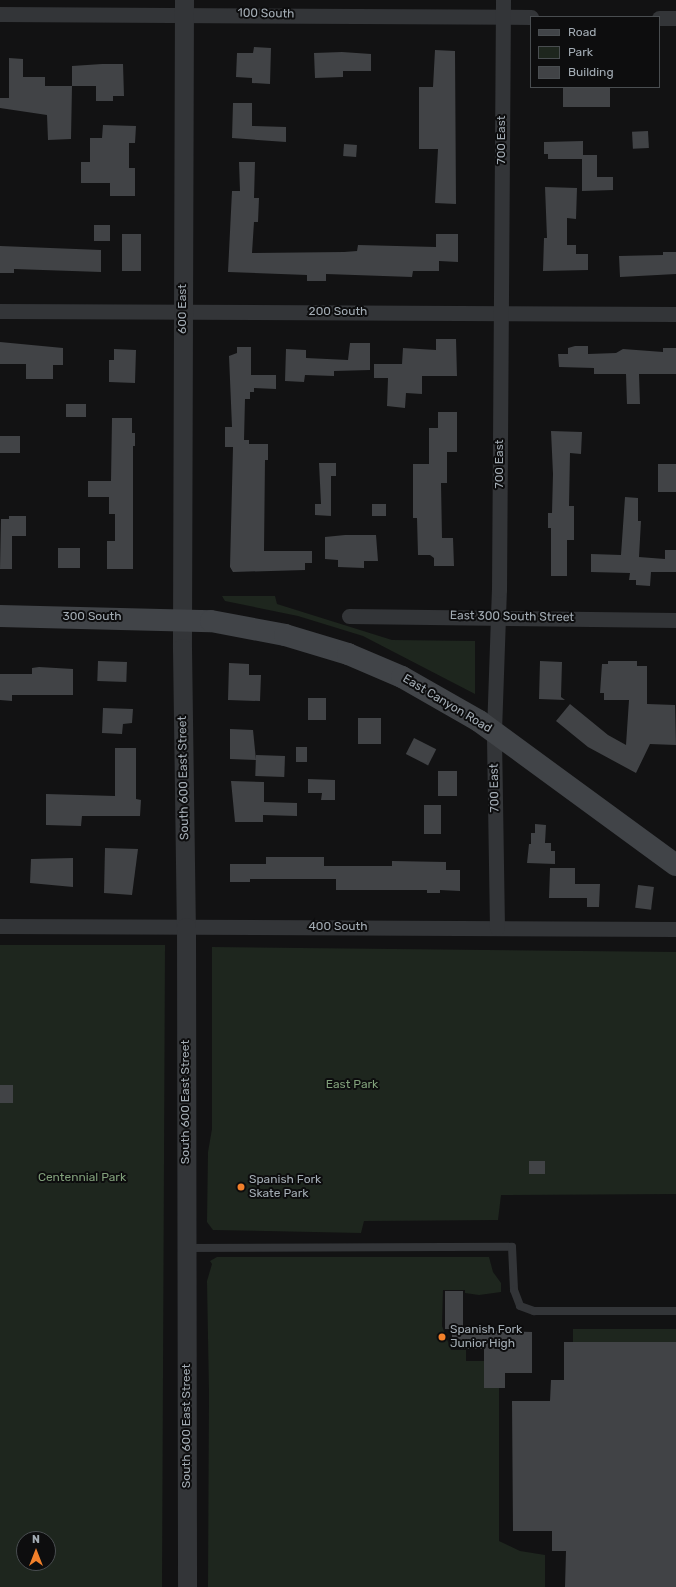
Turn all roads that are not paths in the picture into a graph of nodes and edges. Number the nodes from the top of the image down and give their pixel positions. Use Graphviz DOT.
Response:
graph roads {
  1 [pos="503,0"];
  2 [pos="184,7"];
  3 [pos="0,14"];
  4 [pos="503,17"];
  5 [pos="530,17"];
  6 [pos="660,18"];
  7 [pos="676,18"];
  8 [pos="0,311"];
  9 [pos="183,311"];
  10 [pos="501,313"];
  11 [pos="676,314"];
  12 [pos="0,616"];
  13 [pos="349,616"];
  14 [pos="499,617"];
  15 [pos="184,618"];
  16 [pos="676,620"];
  17 [pos="494,731"];
  18 [pos="676,865"];
  19 [pos="0,926"];
  20 [pos="186,927"];
  21 [pos="497,928"];
  22 [pos="676,928"];
  23 [pos="186,1248"];
  24 [pos="676,1311"];
  25 [pos="187,1587"];
  1 -- 4 [label="street, 700 East"];
  2 -- 3 [label="street, 100 South"];
  2 -- 4 [label="street, 100 South"];
  2 -- 9 [label="street, 600 East"];
  4 -- 5 [label="street, 100 South"];
  4 -- 10 [label="street, 700 East"];
  6 -- 7 [label="street"];
  8 -- 9 [label="street, 200 South"];
  9 -- 10 [label="street, 200 South"];
  9 -- 15 [label="street, 600 East"];
  10 -- 11 [label="street, 200 South"];
  10 -- 14 [label="street, 700 East"];
  12 -- 15 [label="main road, 300 South"];
  13 -- 14 [label="street, East 300 South Street"];
  14 -- 16 [label="street, East 300 South Street"];
  14 -- 17 [label="street, 700 East"];
  15 -- 17 [label="main road, East Canyon Road"];
  15 -- 20 [label="street, South 600 East Street"];
  17 -- 18 [label="main road, East Canyon Road"];
  17 -- 21 [label="street, 700 East"];
  19 -- 20 [label="street, 400 South"];
  20 -- 21 [label="street, 400 South"];
  20 -- 23 [label="street, South 600 East Street"];
  21 -- 22 [label="street, 400 South"];
  23 -- 24 [label="lane"];
  23 -- 25 [label="street, South 600 East Street"];
}
